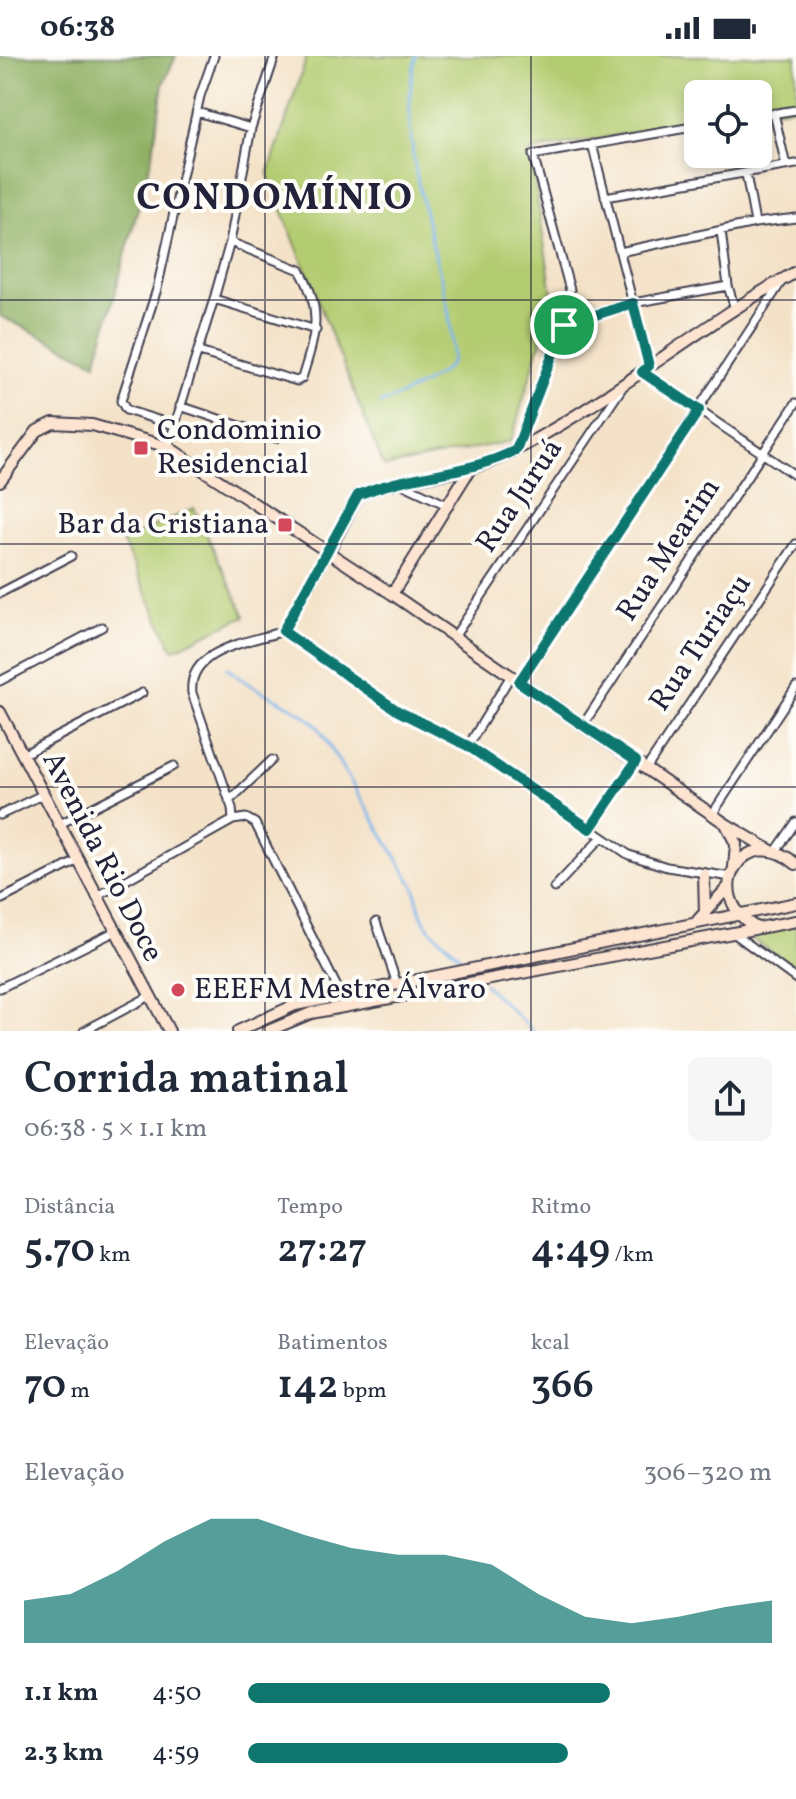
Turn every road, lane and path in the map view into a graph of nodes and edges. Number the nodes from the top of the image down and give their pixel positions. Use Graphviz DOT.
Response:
graph roads {
  1 [pos="214,56"];
  2 [pos="275,56"];
  3 [pos="796,110"];
  4 [pos="197,112"];
  5 [pos="774,113"];
  6 [pos="251,128"];
  7 [pos="684,128"];
  8 [pos="592,144"];
  9 [pos="796,164"];
  10 [pos="786,166"];
  11 [pos="746,174"];
  12 [pos="605,197"];
  13 [pos="796,218"];
  14 [pos="755,223"];
  15 [pos="721,231"];
  16 [pos="230,242"];
  17 [pos="620,252"];
  18 [pos="796,272"];
  19 [pos="784,279"];
  20 [pos="728,286"];
  21 [pos="214,299"];
  22 [pos="633,303"];
  23 [pos="735,309"];
  24 [pos="564,325"];
  25 [pos="316,330"];
  26 [pos="199,352"];
  27 [pos="646,369"];
  28 [pos="625,382"];
  29 [pos="796,403"];
  30 [pos="180,406"];
  31 [pos="699,410"];
  32 [pos="174,425"];
  33 [pos="276,438"];
  34 [pos="168,447"];
  35 [pos="516,450"];
  36 [pos="762,453"];
  37 [pos="470,469"];
  38 [pos="796,476"];
  39 [pos="1,477"];
  40 [pos="400,483"];
  41 [pos="449,506"];
  42 [pos="796,544"];
  43 [pos="327,555"];
  44 [pos="71,556"];
  45 [pos="0,593"];
  46 [pos="392,594"];
  47 [pos="102,627"];
  48 [pos="283,631"];
  49 [pos="454,637"];
  50 [pos="514,679"];
  51 [pos="0,681"];
  52 [pos="796,687"];
  53 [pos="142,693"];
  54 [pos="2,720"];
  55 [pos="583,725"];
  56 [pos="468,746"];
  57 [pos="22,755"];
  58 [pos="272,760"];
  59 [pos="636,761"];
  60 [pos="174,766"];
  61 [pos="646,769"];
  62 [pos="42,795"];
  63 [pos="229,801"];
  64 [pos="713,813"];
  65 [pos="0,815"];
  66 [pos="233,820"];
  67 [pos="796,822"];
  68 [pos="726,824"];
  69 [pos="58,825"];
  70 [pos="590,829"];
  71 [pos="602,837"];
  72 [pos="773,850"];
  73 [pos="77,861"];
  74 [pos="795,862"];
  75 [pos="704,874"];
  76 [pos="731,877"];
  77 [pos="554,888"];
  78 [pos="96,897"];
  79 [pos="0,900"];
  80 [pos="796,903"];
  81 [pos="736,913"];
  82 [pos="705,915"];
  83 [pos="796,921"];
  84 [pos="376,922"];
  85 [pos="694,923"];
  86 [pos="784,923"];
  87 [pos="757,928"];
  88 [pos="114,932"];
  89 [pos="732,932"];
  90 [pos="796,979"];
  91 [pos="397,984"];
  92 [pos="0,988"];
  93 [pos="341,995"];
  94 [pos="148,997"];
  95 [pos="165,1029"];
  96 [pos="84,1031"];
  97 [pos="238,1031"];
  98 [pos="268,1031"];
  1 -- 4 [label="street"];
  2 -- 6 [label="street"];
  3 -- 5 [label="street"];
  4 -- 6 [label="street"];
  4 -- 32 [label="street"];
  5 -- 10 [label="street"];
  6 -- 16 [label="street"];
  7 -- 8 [label="street"];
  8 -- 12 [label="street"];
  8 -- 24 [label="street"];
  9 -- 10 [label="street"];
  10 -- 11 [label="street"];
  11 -- 12 [label="street"];
  11 -- 14 [label="street"];
  12 -- 17 [label="street"];
  13 -- 14 [label="street"];
  14 -- 15 [label="street"];
  15 -- 17 [label="street"];
  15 -- 20 [label="street"];
  16 -- 21 [label="street"];
  16 -- 25 [label="street"];
  17 -- 22 [label="street"];
  18 -- 19 [label="street"];
  19 -- 23 [label="street"];
  19 -- 31 [label="street"];
  20 -- 22 [label="street"];
  20 -- 23 [label="street"];
  21 -- 25 [label="street"];
  21 -- 26 [label="street"];
  22 -- 24 [label="street"];
  22 -- 27 [label="street"];
  23 -- 27 [label="street"];
  24 -- 35 [label="street"];
  25 -- 26 [label="street"];
  26 -- 30 [label="street"];
  27 -- 28 [label="street"];
  27 -- 31 [label="street"];
  28 -- 35 [label="street"];
  28 -- 49 [label="street, Rua Juruá"];
  29 -- 36 [label="street, Rua Mearim"];
  30 -- 32 [label="street"];
  30 -- 33 [label="street"];
  31 -- 36 [label="street"];
  31 -- 50 [label="street"];
  32 -- 34 [label="street"];
  34 -- 39 [label="street"];
  34 -- 43 [label="street"];
  35 -- 37 [label="street"];
  36 -- 38 [label="street"];
  36 -- 55 [label="street, Rua Mearim"];
  37 -- 40 [label="street"];
  37 -- 41 [label="street"];
  40 -- 41 [label="street"];
  40 -- 43 [label="street"];
  41 -- 46 [label="street"];
  42 -- 61 [label="street, Rua Turiaçu"];
  43 -- 46 [label="street"];
  43 -- 48 [label="street"];
  44 -- 45 [label="street"];
  46 -- 49 [label="street"];
  47 -- 51 [label="street"];
  48 -- 56 [label="lane"];
  48 -- 63 [label="street"];
  49 -- 50 [label="street"];
  50 -- 55 [label="street"];
  50 -- 56 [label="street"];
  52 -- 64 [label="street"];
  53 -- 57 [label="street"];
  54 -- 57 [label="street, Avenida Rio Doce"];
  55 -- 59 [label="street"];
  56 -- 70 [label="street"];
  57 -- 62 [label="street, Avenida Rio Doce"];
  58 -- 63 [label="street"];
  59 -- 61 [label="street"];
  59 -- 70 [label="street"];
  60 -- 69 [label="street"];
  61 -- 64 [label="street"];
  62 -- 65 [label="street"];
  62 -- 69 [label="street, Avenida Rio Doce"];
  63 -- 66 [label="street"];
  64 -- 68 [label="street"];
  66 -- 78 [label="street"];
  66 -- 93 [label="street"];
  67 -- 72 [label="street"];
  68 -- 72 [label="street"];
  68 -- 76 [label="street"];
  69 -- 73 [label="street, Avenida Rio Doce"];
  70 -- 71 [label="street"];
  71 -- 75 [label="street"];
  71 -- 77 [label="street"];
  72 -- 74 [label="street"];
  72 -- 76 [label="street"];
  73 -- 78 [label="street, Avenida Rio Doce"];
  73 -- 79 [label="street"];
  75 -- 76 [label="street"];
  75 -- 82 [label="street"];
  76 -- 81 [label="street"];
  76 -- 82 [label="street"];
  78 -- 88 [label="street, Avenida Rio Doce"];
  80 -- 81 [label="street"];
  80 -- 86 [label="street"];
  81 -- 85 [label="street"];
  81 -- 87 [label="street"];
  82 -- 85 [label="street"];
  83 -- 86 [label="street"];
  84 -- 91 [label="street"];
  85 -- 91 [label="street"];
  86 -- 87 [label="street"];
  87 -- 89 [label="street"];
  88 -- 92 [label="street"];
  88 -- 94 [label="street, Avenida Rio Doce"];
  89 -- 90 [label="street"];
  89 -- 98 [label="street"];
  91 -- 93 [label="street"];
  93 -- 97 [label="street"];
  94 -- 95 [label="street, Avenida Rio Doce"];
  94 -- 96 [label="street"];
}
